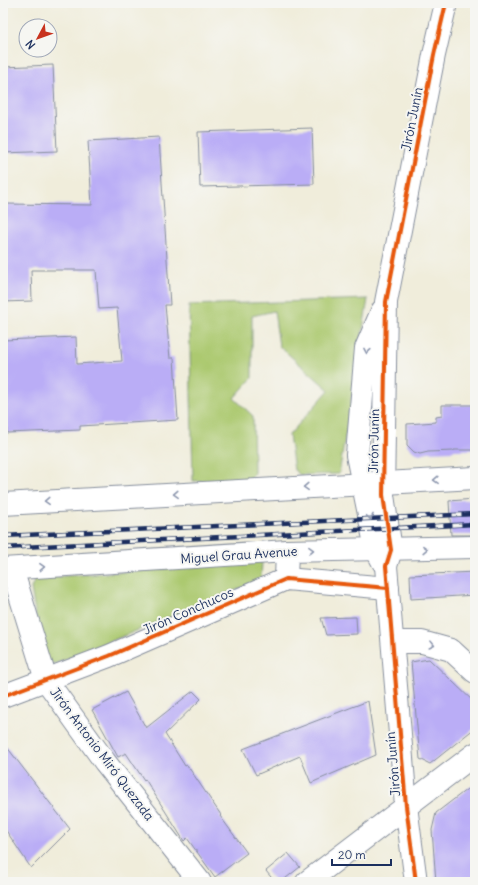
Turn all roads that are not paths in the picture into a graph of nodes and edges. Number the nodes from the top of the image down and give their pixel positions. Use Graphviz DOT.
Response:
graph roads {
  1 [pos="446,3"];
  2 [pos="475,478"];
  3 [pos="373,484"];
  4 [pos="3,504"];
  5 [pos="475,547"];
  6 [pos="287,551"];
  7 [pos="384,555"];
  8 [pos="7,569"];
  9 [pos="286,579"];
  10 [pos="388,588"];
  11 [pos="393,642"];
  12 [pos="475,672"];
  13 [pos="46,680"];
  14 [pos="3,696"];
  15 [pos="475,754"];
  16 [pos="406,806"];
  17 [pos="200,882"];
  18 [pos="307,882"];
  19 [pos="416,882"];
  1 -- 3 [label="street, Jirón Junín"];
  2 -- 3 [label="street, one-way"];
  3 -- 4 [label="street, one-way"];
  3 -- 7 [label="street, Jirón Junín"];
  7 -- 5 [label="street, Miguel Grau Avenue, one-way"];
  6 -- 7 [label="street, Miguel Grau Avenue, one-way"];
  8 -- 6 [label="street, Miguel Grau Avenue, one-way"];
  6 -- 9 [label="street"];
  7 -- 10 [label="street, Jirón Junín"];
  8 -- 13 [label="street, Jirón Antonio Miró Quezada"];
  9 -- 10 [label="street, Jirón Conchucos"];
  9 -- 13 [label="street, Jirón Conchucos"];
  10 -- 11 [label="street, Jirón Junín"];
  11 -- 12 [label="street, one-way"];
  11 -- 16 [label="street, Jirón Junín"];
  13 -- 14 [label="street, Jirón Conchucos"];
  13 -- 17 [label="street, Jirón Antonio Miró Quezada"];
  15 -- 16 [label="street"];
  16 -- 18 [label="street"];
  16 -- 19 [label="street, Jirón Junín"];
}
